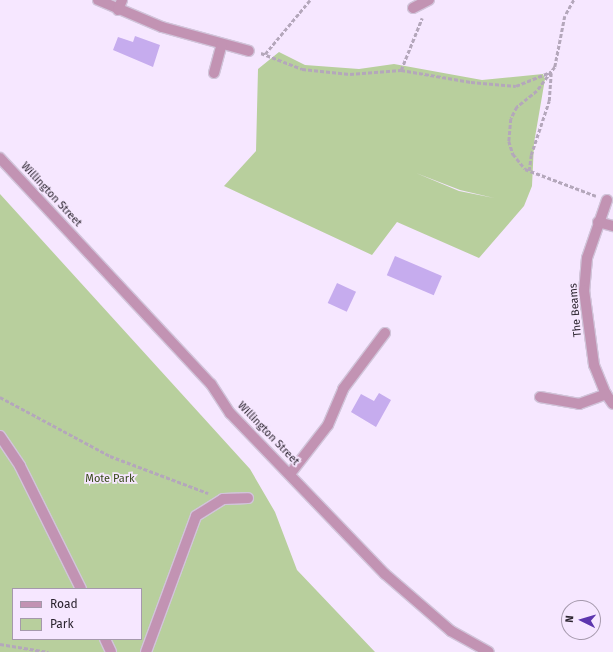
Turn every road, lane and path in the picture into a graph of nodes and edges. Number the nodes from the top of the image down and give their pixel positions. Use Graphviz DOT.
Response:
graph roads {
  1 [pos="98,0"];
  2 [pos="122,0"];
  3 [pos="310,0"];
  4 [pos="429,0"];
  5 [pos="574,0"];
  6 [pos="413,8"];
  7 [pos="118,10"];
  8 [pos="424,14"];
  9 [pos="222,44"];
  10 [pos="249,51"];
  11 [pos="266,54"];
  12 [pos="401,70"];
  13 [pos="551,72"];
  14 [pos="214,73"];
  15 [pos="0,158"];
  16 [pos="529,171"];
  17 [pos="607,200"];
  18 [pos="598,222"];
  19 [pos="613,226"];
  20 [pos="385,333"];
  21 [pos="606,394"];
  22 [pos="0,397"];
  23 [pos="540,397"];
  24 [pos="613,404"];
  25 [pos="0,436"];
  26 [pos="290,474"];
  27 [pos="248,498"];
  28 [pos="223,499"];
  29 [pos="81,588"];
  30 [pos="105,640"];
  31 [pos="0,644"];
  32 [pos="48,652"];
  33 [pos="111,652"];
  34 [pos="146,652"];
  35 [pos="490,652"];
  1 -- 7 [label="street"];
  2 -- 7 [label="street"];
  3 -- 11 [label="path"];
  4 -- 6 [label="street"];
  5 -- 13 [label="path"];
  7 -- 9 [label="street"];
  8 -- 12 [label="path"];
  9 -- 10 [label="street"];
  9 -- 14 [label="street"];
  10 -- 11 [label="path"];
  11 -- 12 [label="path"];
  12 -- 13 [label="path"];
  13 -- 16 [label="path"];
  13 -- 16 [label="path"];
  15 -- 26 [label="street, Willington Street"];
  16 -- 17 [label="path"];
  17 -- 18 [label="street, The Beams"];
  18 -- 19 [label="street"];
  18 -- 21 [label="street, The Beams"];
  20 -- 26 [label="street"];
  21 -- 23 [label="street"];
  21 -- 24 [label="street, The Beams"];
  22 -- 28 [label="path"];
  25 -- 29 [label="street"];
  26 -- 35 [label="street, Willington Street"];
  27 -- 28 [label="street"];
  28 -- 34 [label="street"];
  30 -- 33 [label="street"];
  31 -- 32 [label="path"];
}
